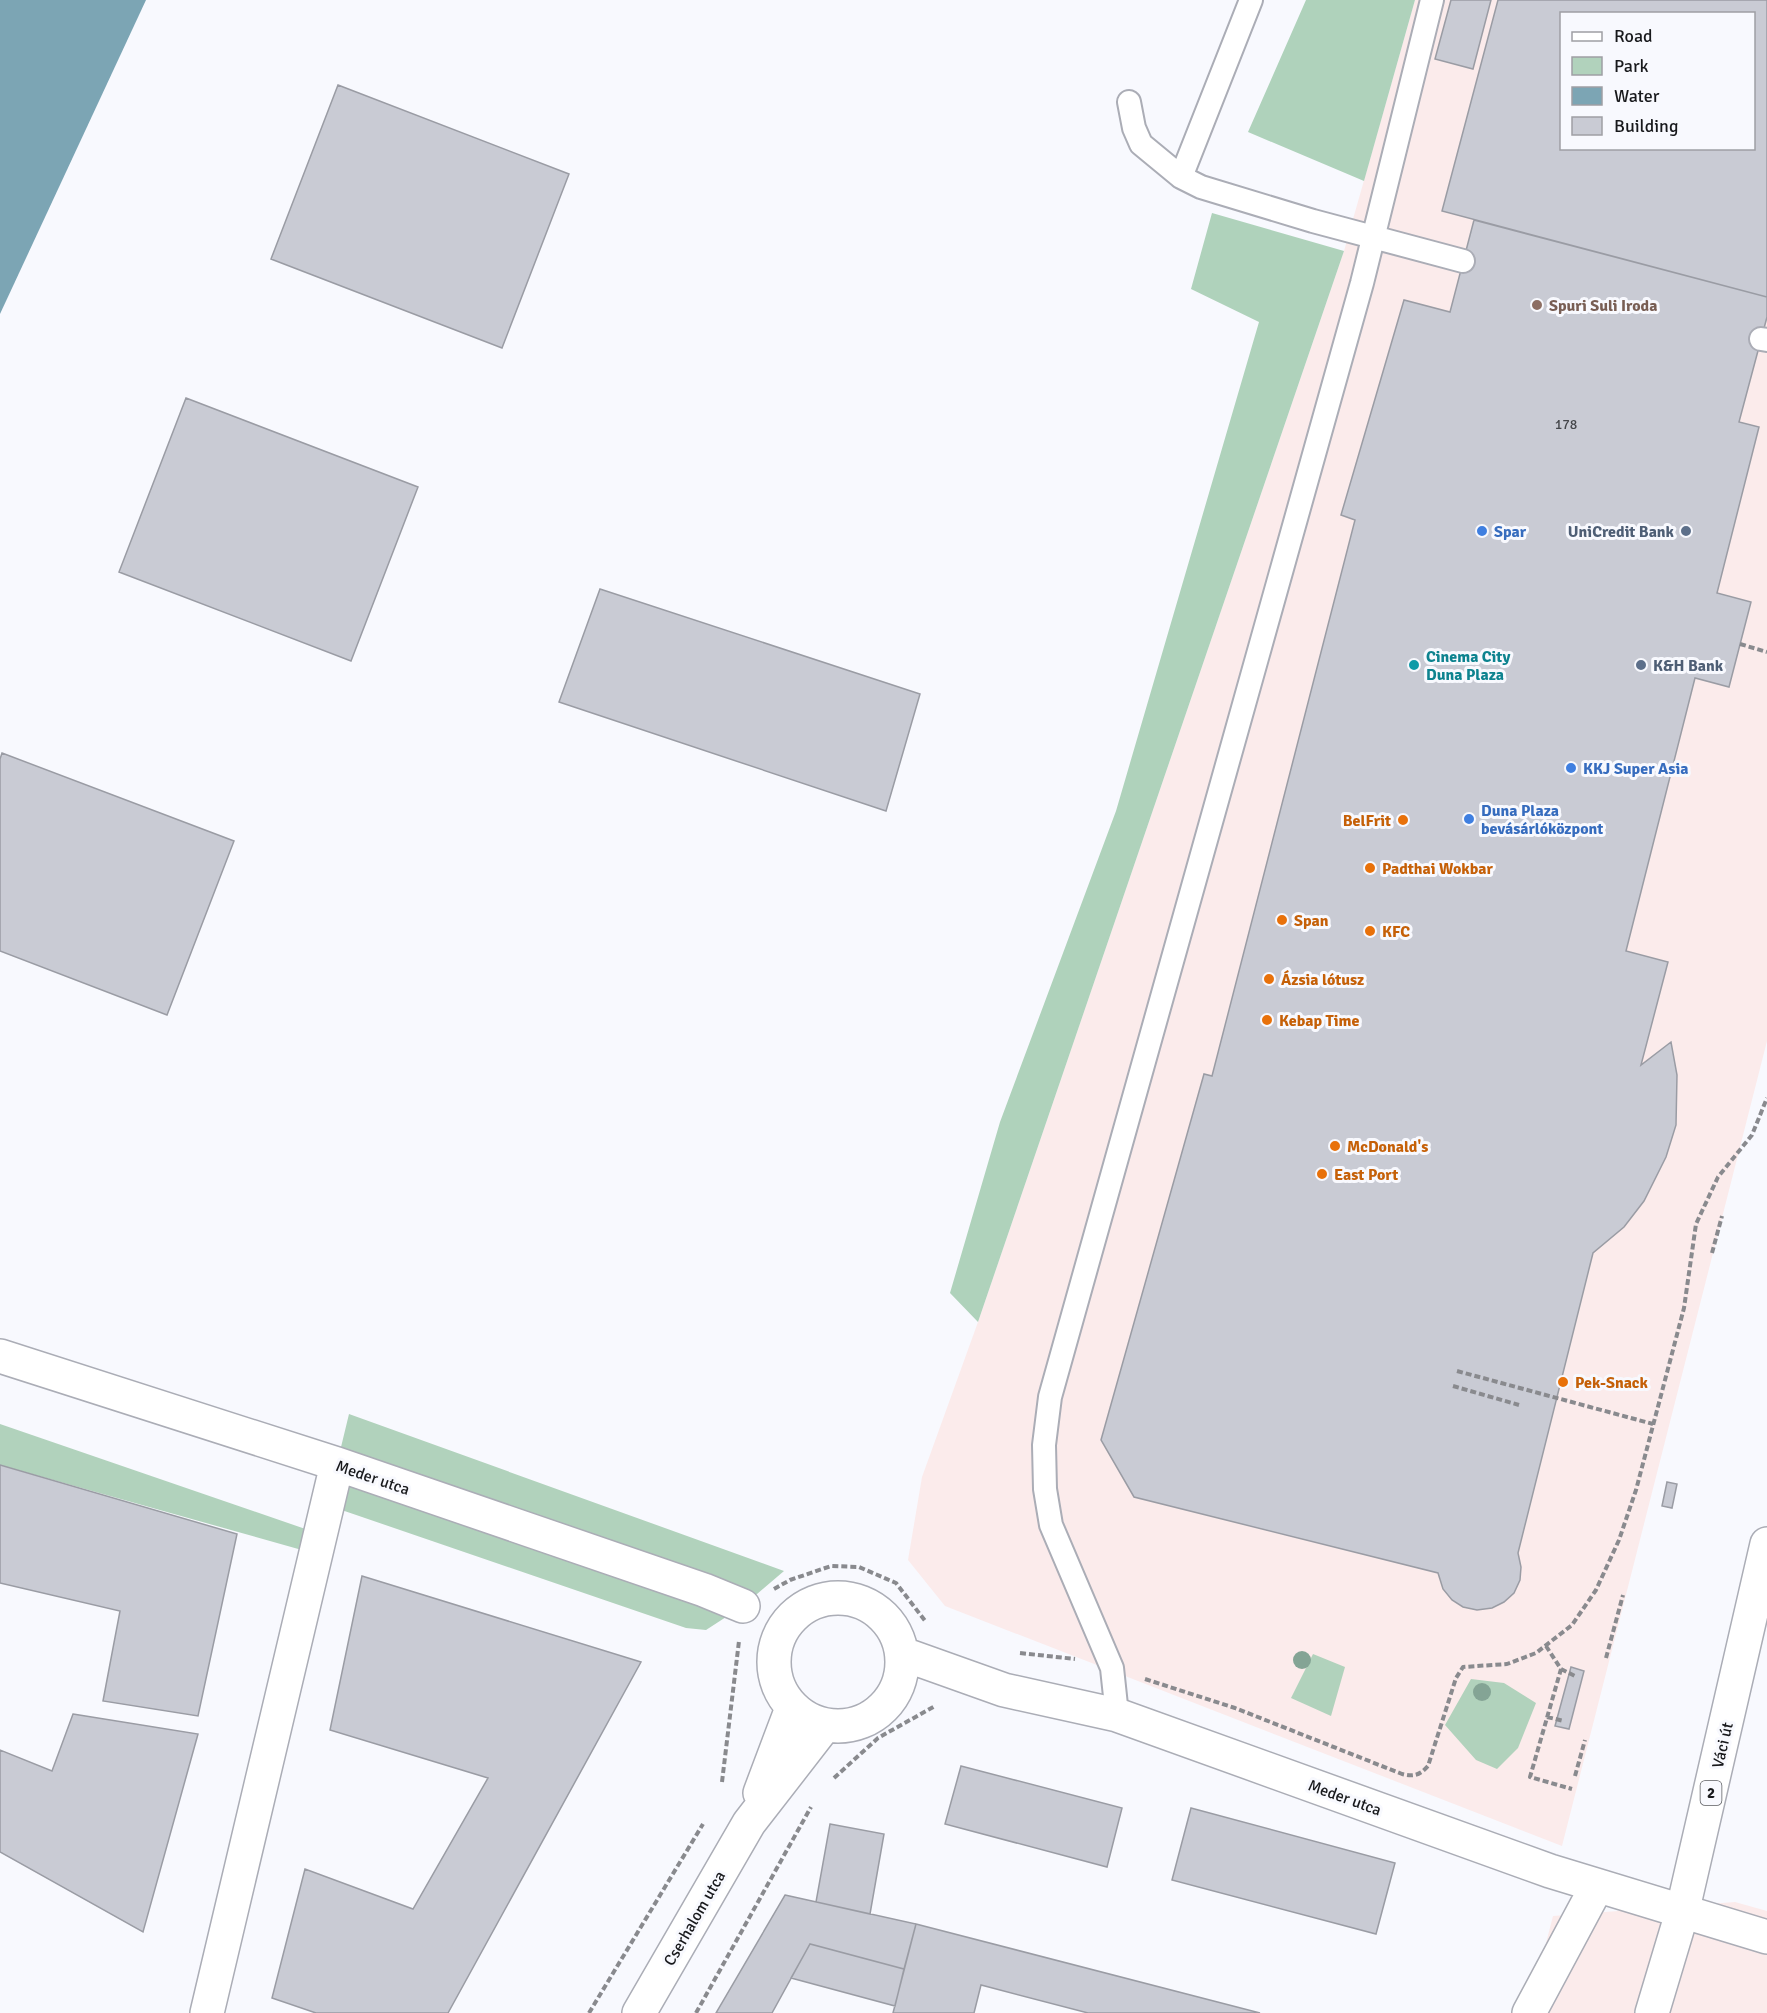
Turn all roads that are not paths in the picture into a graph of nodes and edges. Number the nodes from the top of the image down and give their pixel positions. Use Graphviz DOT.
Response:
graph roads {
  1 [pos="1251,0"];
  2 [pos="1432,0"];
  3 [pos="1130,102"];
  4 [pos="1181,177"];
  5 [pos="1375,237"];
  6 [pos="1463,261"];
  7 [pos="0,1356"];
  8 [pos="337,1464"];
  9 [pos="1767,1544"];
  10 [pos="743,1606"];
  11 [pos="901,1670"];
  12 [pos="1004,1690"];
  13 [pos="792,1708"];
  14 [pos="1117,1715"];
  15 [pos="825,1725"];
  16 [pos="749,1823"];
  17 [pos="1598,1886"];
  18 [pos="1682,1913"];
  19 [pos="1767,1937"];
  20 [pos="207,2013"];
  21 [pos="639,2013"];
  22 [pos="1530,2013"];
  23 [pos="1652,2013"];
  1 -- 4 [label="lane"];
  2 -- 5 [label="lane"];
  3 -- 4 [label="lane"];
  4 -- 5 [label="lane"];
  5 -- 6 [label="lane"];
  5 -- 14 [label="lane"];
  7 -- 8 [label="street, Meder utca"];
  8 -- 10 [label="street, Meder utca"];
  8 -- 20 [label="street"];
  9 -- 18 [label="street, Váci út / 2"];
  11 -- 12 [label="street"];
  11 -- 12 [label="street"];
  11 -- 13 [label="street"];
  11 -- 15 [label="street"];
  12 -- 14 [label="street, Meder utca"];
  13 -- 15 [label="street"];
  13 -- 16 [label="street, Cserhalom utca"];
  14 -- 17 [label="street, Meder utca"];
  15 -- 16 [label="street, Cserhalom utca"];
  16 -- 21 [label="street, Cserhalom utca"];
  17 -- 18 [label="street, Meder utca"];
  17 -- 22 [label="street"];
  18 -- 19 [label="street, Meder utca"];
  18 -- 23 [label="street, Váci út / 2"];
}
